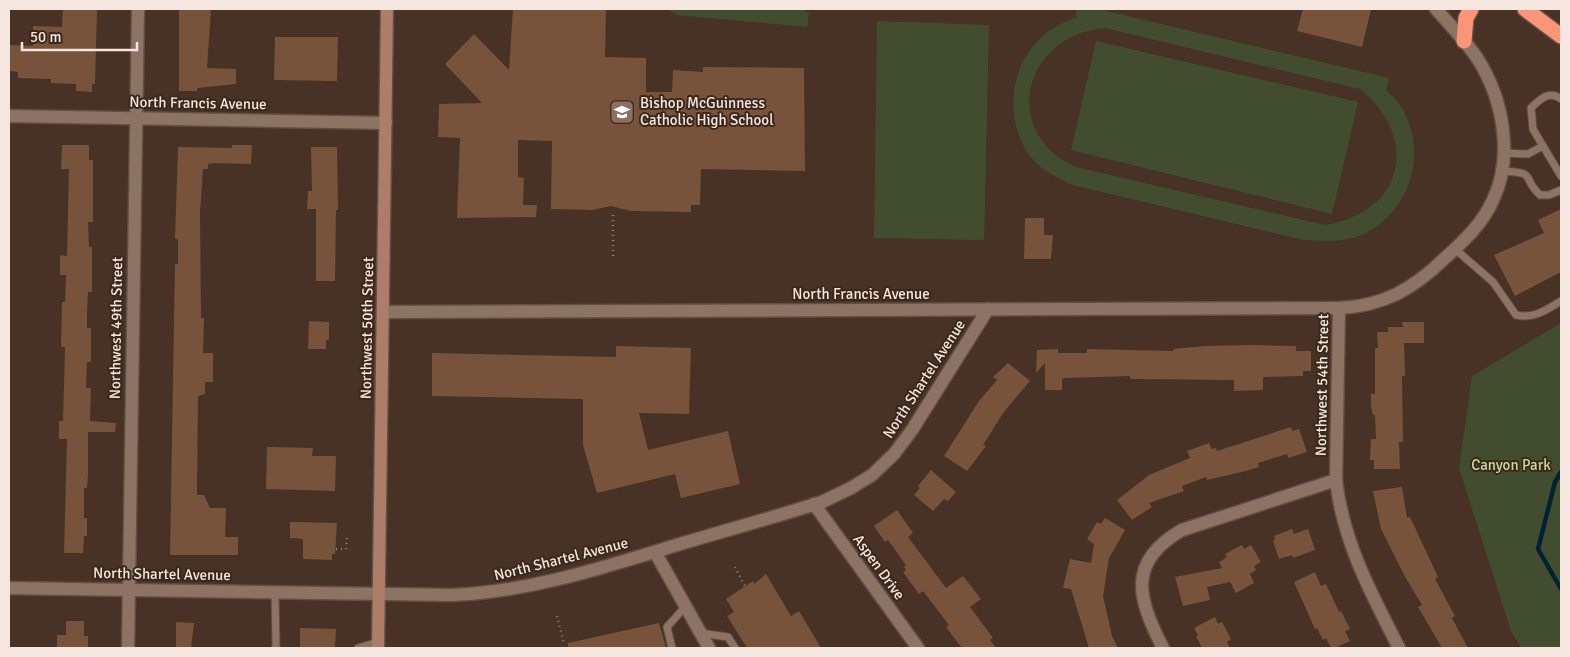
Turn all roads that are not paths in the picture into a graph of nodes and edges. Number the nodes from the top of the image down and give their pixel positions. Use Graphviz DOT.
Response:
graph roads {
  1 [pos="138,9"];
  2 [pos="387,9"];
  3 [pos="1436,9"];
  4 [pos="1471,9"];
  5 [pos="1525,9"];
  6 [pos="1561,36"];
  7 [pos="1464,41"];
  8 [pos="1561,99"];
  9 [pos="9,116"];
  10 [pos="136,119"];
  11 [pos="386,122"];
  12 [pos="1543,146"];
  13 [pos="1504,153"];
  14 [pos="1502,171"];
  15 [pos="1561,176"];
  16 [pos="1561,190"];
  17 [pos="1455,249"];
  18 [pos="1561,301"];
  19 [pos="1339,308"];
  20 [pos="988,309"];
  21 [pos="383,312"];
  22 [pos="1336,480"];
  23 [pos="814,504"];
  24 [pos="655,552"];
  25 [pos="9,588"];
  26 [pos="129,589"];
  27 [pos="275,592"];
  28 [pos="378,595"];
  29 [pos="685,607"];
  30 [pos="700,633"];
  31 [pos="378,645"];
  32 [pos="128,648"];
  33 [pos="276,648"];
  34 [pos="358,648"];
  35 [pos="672,648"];
  36 [pos="709,648"];
  37 [pos="735,648"];
  38 [pos="918,648"];
  39 [pos="1162,648"];
  40 [pos="1399,648"];
  1 -- 10 [label="street, Northwest 49th Street"];
  2 -- 11 [label="main road, Northwest 50th Street"];
  3 -- 7 [label="street, Northwest 54th Street"];
  4 -- 7 [label="highway"];
  5 -- 6 [label="highway"];
  7 -- 13 [label="street, Northwest 54th Street"];
  8 -- 12 [label="lane"];
  9 -- 10 [label="street, North Francis Avenue"];
  10 -- 11 [label="street, North Francis Avenue"];
  10 -- 26 [label="street, Northwest 49th Street"];
  11 -- 21 [label="main road, Northwest 50th Street"];
  12 -- 13 [label="lane"];
  12 -- 15 [label="lane"];
  13 -- 14 [label="street, Northwest 54th Street"];
  14 -- 16 [label="lane"];
  14 -- 17 [label="street, Northwest 54th Street"];
  17 -- 18 [label="lane"];
  17 -- 19 [label="street, Northwest 54th Street"];
  19 -- 20 [label="street, North Francis Avenue"];
  19 -- 22 [label="street, Northwest 54th Street"];
  20 -- 21 [label="street, North Francis Avenue"];
  20 -- 23 [label="street, North Shartel Avenue"];
  21 -- 28 [label="main road, Northwest 50th Street"];
  22 -- 39 [label="street"];
  22 -- 40 [label="street, Northwest 54th Street"];
  23 -- 24 [label="street, North Shartel Avenue"];
  23 -- 38 [label="street, Aspen Drive"];
  24 -- 28 [label="street, North Shartel Avenue"];
  24 -- 29 [label="street"];
  25 -- 26 [label="street, North Shartel Avenue"];
  26 -- 27 [label="street, North Shartel Avenue"];
  26 -- 32 [label="street, Northwest 49th Street"];
  27 -- 28 [label="street, North Shartel Avenue"];
  27 -- 33 [label="lane"];
  28 -- 31 [label="main road, Northwest 50th Street"];
  29 -- 30 [label="street"];
  29 -- 35 [label="lane"];
  30 -- 36 [label="street"];
  30 -- 37 [label="lane"];
  31 -- 34 [label="lane"];
}
